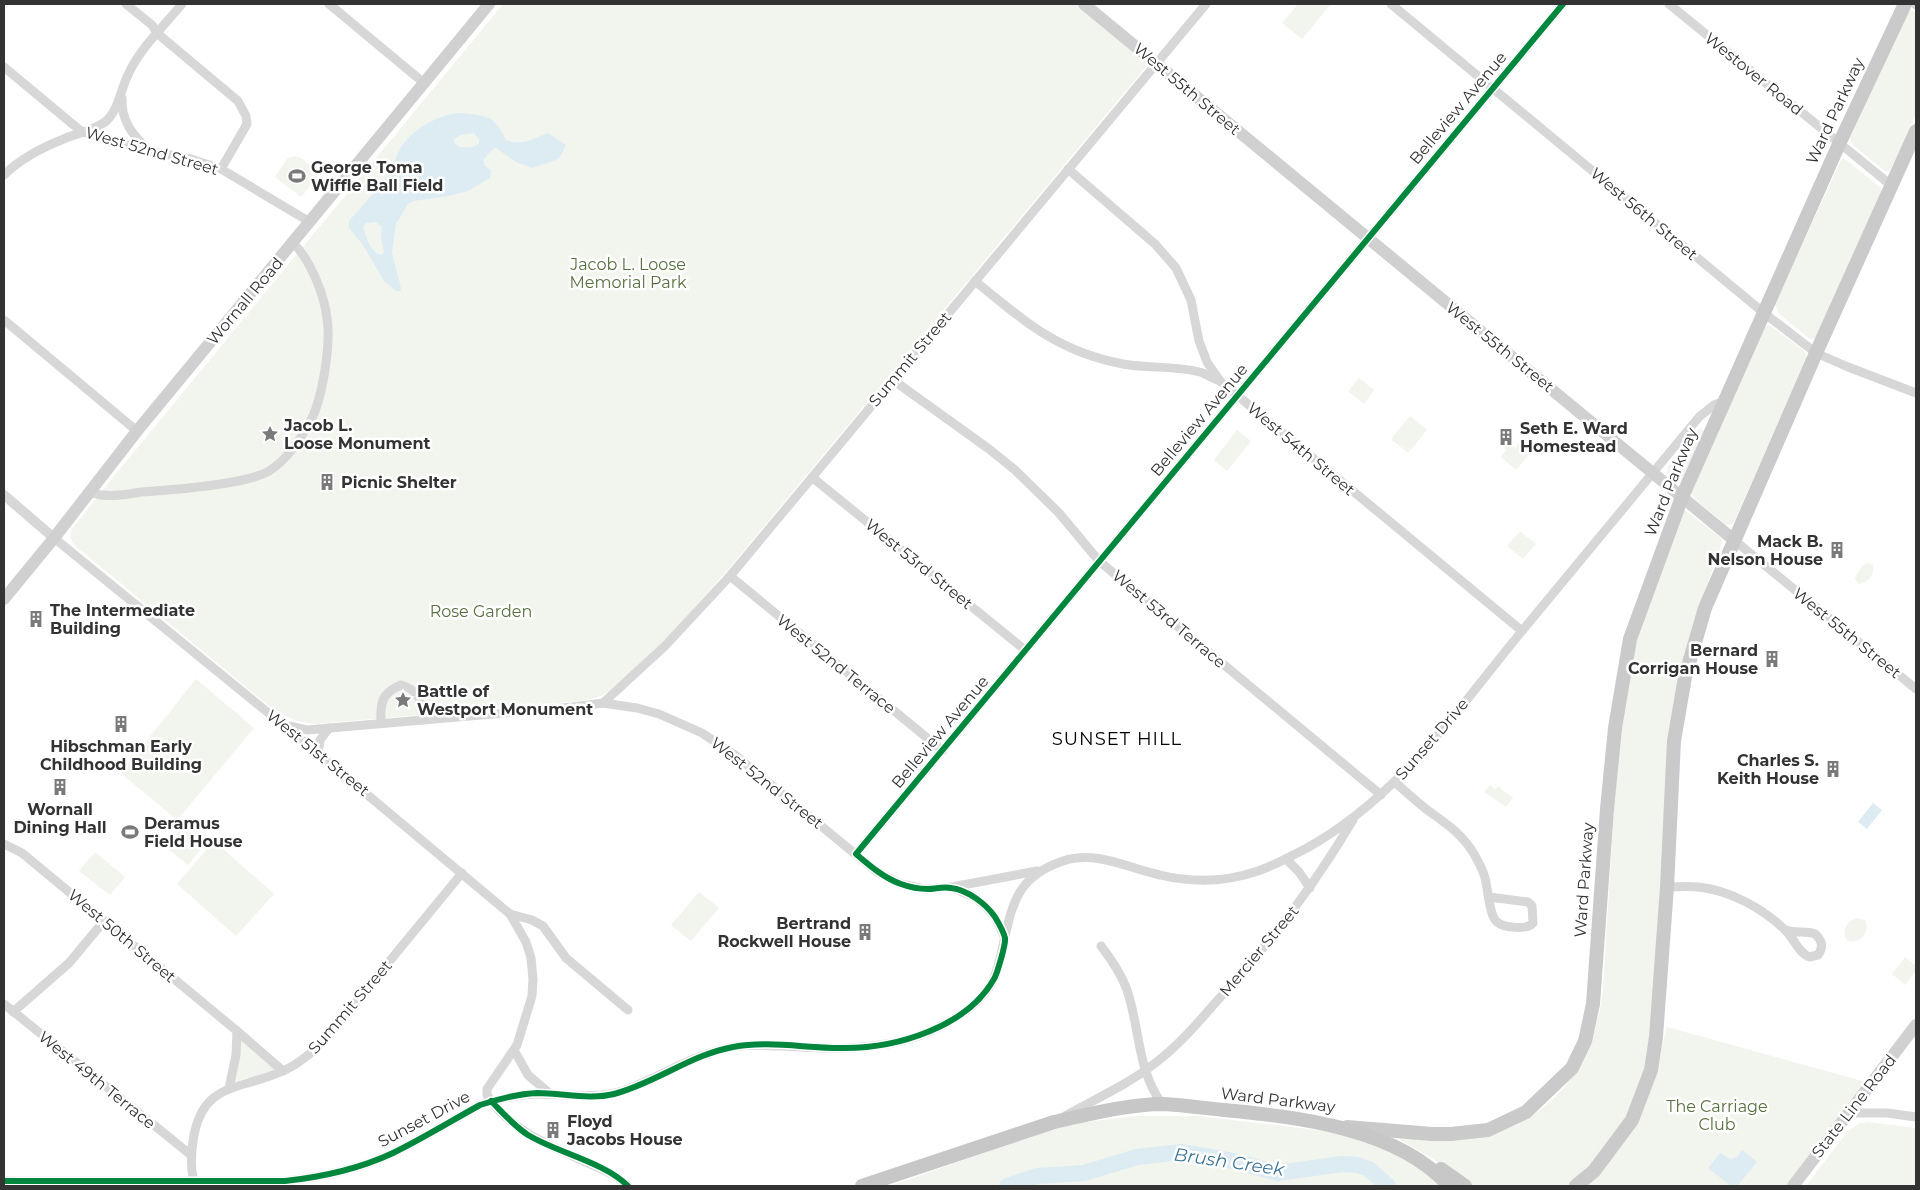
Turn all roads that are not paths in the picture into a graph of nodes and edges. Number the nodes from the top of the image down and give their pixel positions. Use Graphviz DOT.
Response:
graph roads {
  1 [pos="126,4"];
  2 [pos="182,4"];
  3 [pos="329,4"];
  4 [pos="490,4"];
  5 [pos="1084,4"];
  6 [pos="1206,4"];
  7 [pos="1391,4"];
  8 [pos="1563,4"];
  9 [pos="1669,4"];
  10 [pos="1905,4"];
  11 [pos="158,34"];
  12 [pos="1157,64"];
  13 [pos="4,67"];
  14 [pos="424,83"];
  15 [pos="1492,88"];
  16 [pos="122,90"];
  17 [pos="1916,131"];
  18 [pos="82,132"];
  19 [pos="1839,144"];
  20 [pos="150,151"];
  21 [pos="221,169"];
  22 [pos="1068,169"];
  23 [pos="4,175"];
  24 [pos="1892,186"];
  25 [pos="310,222"];
  26 [pos="1368,239"];
  27 [pos="293,243"];
  28 [pos="975,281"];
  29 [pos="1764,313"];
  30 [pos="4,320"];
  31 [pos="1816,353"];
  32 [pos="893,380"];
  33 [pos="1220,381"];
  34 [pos="1916,394"];
  35 [pos="1236,396"];
  36 [pos="1725,401"];
  37 [pos="137,432"];
  38 [pos="1653,473"];
  39 [pos="812,478"];
  40 [pos="89,492"];
  41 [pos="4,495"];
  42 [pos="1682,497"];
  43 [pos="54,538"];
  44 [pos="1734,540"];
  45 [pos="1099,561"];
  46 [pos="730,576"];
  47 [pos="4,599"];
  48 [pos="1522,631"];
  49 [pos="1025,650"];
  50 [pos="1916,689"];
  51 [pos="602,703"];
  52 [pos="423,720"];
  53 [pos="381,723"];
  54 [pos="285,726"];
  55 [pos="329,728"];
  56 [pos="943,751"];
  57 [pos="318,754"];
  58 [pos="1395,782"];
  59 [pos="1381,795"];
  60 [pos="1355,817"];
  61 [pos="4,844"];
  62 [pos="856,854"];
  63 [pos="1286,859"];
  64 [pos="1037,871"];
  65 [pos="462,873"];
  66 [pos="1667,887"];
  67 [pos="952,888"];
  68 [pos="1310,888"];
  69 [pos="1489,897"];
  70 [pos="510,914"];
  71 [pos="104,921"];
  72 [pos="1786,930"];
  73 [pos="1005,938"];
  74 [pos="1102,946"];
  75 [pos="4,1004"];
  76 [pos="628,1010"];
  77 [pos="13,1012"];
  78 [pos="1916,1025"];
  79 [pos="237,1031"];
  80 [pos="514,1050"];
  81 [pos="1145,1070"];
  82 [pos="284,1071"];
  83 [pos="229,1088"];
  84 [pos="551,1094"];
  85 [pos="491,1101"];
  86 [pos="1162,1104"];
  87 [pos="1850,1113"];
  88 [pos="1916,1117"];
  89 [pos="1054,1122"];
  90 [pos="1336,1126"];
  91 [pos="191,1155"];
  92 [pos="1420,1161"];
  93 [pos="4,1181"];
  94 [pos="195,1184"];
  95 [pos="628,1186"];
  96 [pos="862,1186"];
  97 [pos="1449,1186"];
  98 [pos="1465,1186"];
  99 [pos="1576,1186"];
  100 [pos="1792,1186"];
  1 -- 11 [label="street"];
  2 -- 11 [label="street"];
  3 -- 14 [label="street"];
  4 -- 14 [label="main road, Wornall Road"];
  5 -- 12 [label="main road, West 55th Street"];
  6 -- 12 [label="street, Summit Street"];
  7 -- 15 [label="street, West 56th Street"];
  8 -- 15 [label="street, Belleview Avenue"];
  9 -- 19 [label="street, Westover Road"];
  10 -- 19 [label="main road, Ward Parkway"];
  11 -- 16 [label="street"];
  11 -- 21 [label="street"];
  12 -- 22 [label="street, Summit Street"];
  12 -- 26 [label="main road, West 55th Street"];
  13 -- 18 [label="street, West 52nd Street"];
  14 -- 25 [label="main road, Wornall Road"];
  15 -- 26 [label="street, Belleview Avenue"];
  15 -- 29 [label="street, West 56th Street"];
  16 -- 18 [label="street"];
  16 -- 20 [label="street"];
  17 -- 24 [label="main road"];
  18 -- 20 [label="street, West 52nd Street"];
  18 -- 23 [label="street"];
  19 -- 24 [label="street, Westover Road"];
  19 -- 29 [label="main road, Ward Parkway"];
  20 -- 21 [label="street, West 52nd Street"];
  21 -- 25 [label="street, West 52nd Street"];
  22 -- 28 [label="street, Summit Street"];
  22 -- 33 [label="street"];
  24 -- 31 [label="main road"];
  25 -- 27 [label="main road, Wornall Road"];
  26 -- 35 [label="street, Belleview Avenue"];
  26 -- 38 [label="main road, West 55th Street"];
  27 -- 37 [label="main road, Wornall Road"];
  27 -- 40 [label="street"];
  28 -- 32 [label="street, Summit Street"];
  28 -- 33 [label="street, West 54th Street"];
  29 -- 31 [label="street, West 56th Street"];
  29 -- 36 [label="main road, Ward Parkway"];
  30 -- 37 [label="street"];
  31 -- 34 [label="street, West 56th Street"];
  31 -- 44 [label="main road"];
  32 -- 39 [label="street, Summit Street"];
  32 -- 45 [label="street, West 53rd Terrace"];
  33 -- 35 [label="street, West 54th Street"];
  35 -- 45 [label="street, Belleview Avenue"];
  35 -- 48 [label="street, West 54th Street"];
  36 -- 38 [label="street, Sunset Drive"];
  36 -- 42 [label="main road, Ward Parkway"];
  37 -- 40 [label="main road, Wornall Road"];
  38 -- 42 [label="main road, West 55th Street"];
  38 -- 48 [label="street, Sunset Drive"];
  39 -- 46 [label="street, Summit Street"];
  39 -- 49 [label="street, West 53rd Street"];
  40 -- 43 [label="main road, Wornall Road"];
  41 -- 43 [label="street, West 51st Street"];
  42 -- 44 [label="main road, West 55th Street"];
  42 -- 90 [label="main road, Ward Parkway"];
  43 -- 47 [label="main road, Wornall Road"];
  43 -- 54 [label="street, West 51st Street"];
  44 -- 50 [label="street, West 55th Street"];
  44 -- 66 [label="main road"];
  45 -- 49 [label="street, Belleview Avenue"];
  45 -- 59 [label="street, West 53rd Terrace"];
  46 -- 51 [label="street, Summit Street"];
  46 -- 56 [label="street, West 52nd Terrace"];
  48 -- 58 [label="street, Sunset Drive"];
  49 -- 56 [label="street, Belleview Avenue"];
  51 -- 52 [label="street, West 52nd Street"];
  51 -- 62 [label="street, West 52nd Street"];
  52 -- 53 [label="street, West 52nd Street"];
  52 -- 53 [label="street"];
  53 -- 55 [label="street, West 52nd Street"];
  54 -- 55 [label="street, West 52nd Street"];
  54 -- 57 [label="street, West 51st Street"];
  55 -- 57 [label="street"];
  56 -- 62 [label="street, Belleview Avenue"];
  57 -- 65 [label="street, West 51st Street"];
  58 -- 59 [label="street, Sunset Drive"];
  58 -- 69 [label="street"];
  59 -- 60 [label="street, Sunset Drive"];
  60 -- 63 [label="street, Sunset Drive"];
  60 -- 68 [label="street, Mercier Street"];
  61 -- 71 [label="street, West 50th Street"];
  62 -- 67 [label="street, West 52nd Street"];
  63 -- 64 [label="street, Sunset Drive"];
  63 -- 68 [label="street"];
  64 -- 67 [label="street, Sunset Drive"];
  64 -- 73 [label="street, Sunset Drive"];
  65 -- 70 [label="street, West 51st Street"];
  65 -- 82 [label="street, Summit Street"];
  66 -- 72 [label="street"];
  66 -- 99 [label="main road"];
  67 -- 73 [label="street, West 52nd Street"];
  68 -- 81 [label="street, Mercier Street"];
  69 -- 69 [label="street"];
  70 -- 76 [label="street, West 51st Street"];
  70 -- 80 [label="street"];
  71 -- 77 [label="street"];
  71 -- 79 [label="street, West 50th Street"];
  73 -- 84 [label="street, Sunset Drive"];
  74 -- 81 [label="street"];
  75 -- 77 [label="street, West 49th Terrace"];
  77 -- 91 [label="street, West 49th Terrace"];
  78 -- 87 [label="main road, State Line Road"];
  79 -- 82 [label="street, West 50th Street"];
  79 -- 83 [label="street"];
  80 -- 84 [label="street"];
  80 -- 85 [label="street"];
  81 -- 86 [label="street"];
  81 -- 89 [label="street, Mercier Street"];
  82 -- 83 [label="street, Summit Street"];
  83 -- 91 [label="street, Summit Street"];
  84 -- 85 [label="street, Sunset Drive"];
  85 -- 94 [label="street, Sunset Drive"];
  85 -- 95 [label="street"];
  86 -- 89 [label="highway, Ward Parkway"];
  86 -- 90 [label="highway, Ward Parkway"];
  87 -- 88 [label="street"];
  87 -- 100 [label="main road, State Line Road"];
  89 -- 96 [label="highway, Ward Parkway"];
  90 -- 92 [label="highway"];
  91 -- 94 [label="street, Summit Street"];
  92 -- 97 [label="highway"];
  92 -- 98 [label="highway"];
  93 -- 94 [label="street, Sunset Drive"];
}
